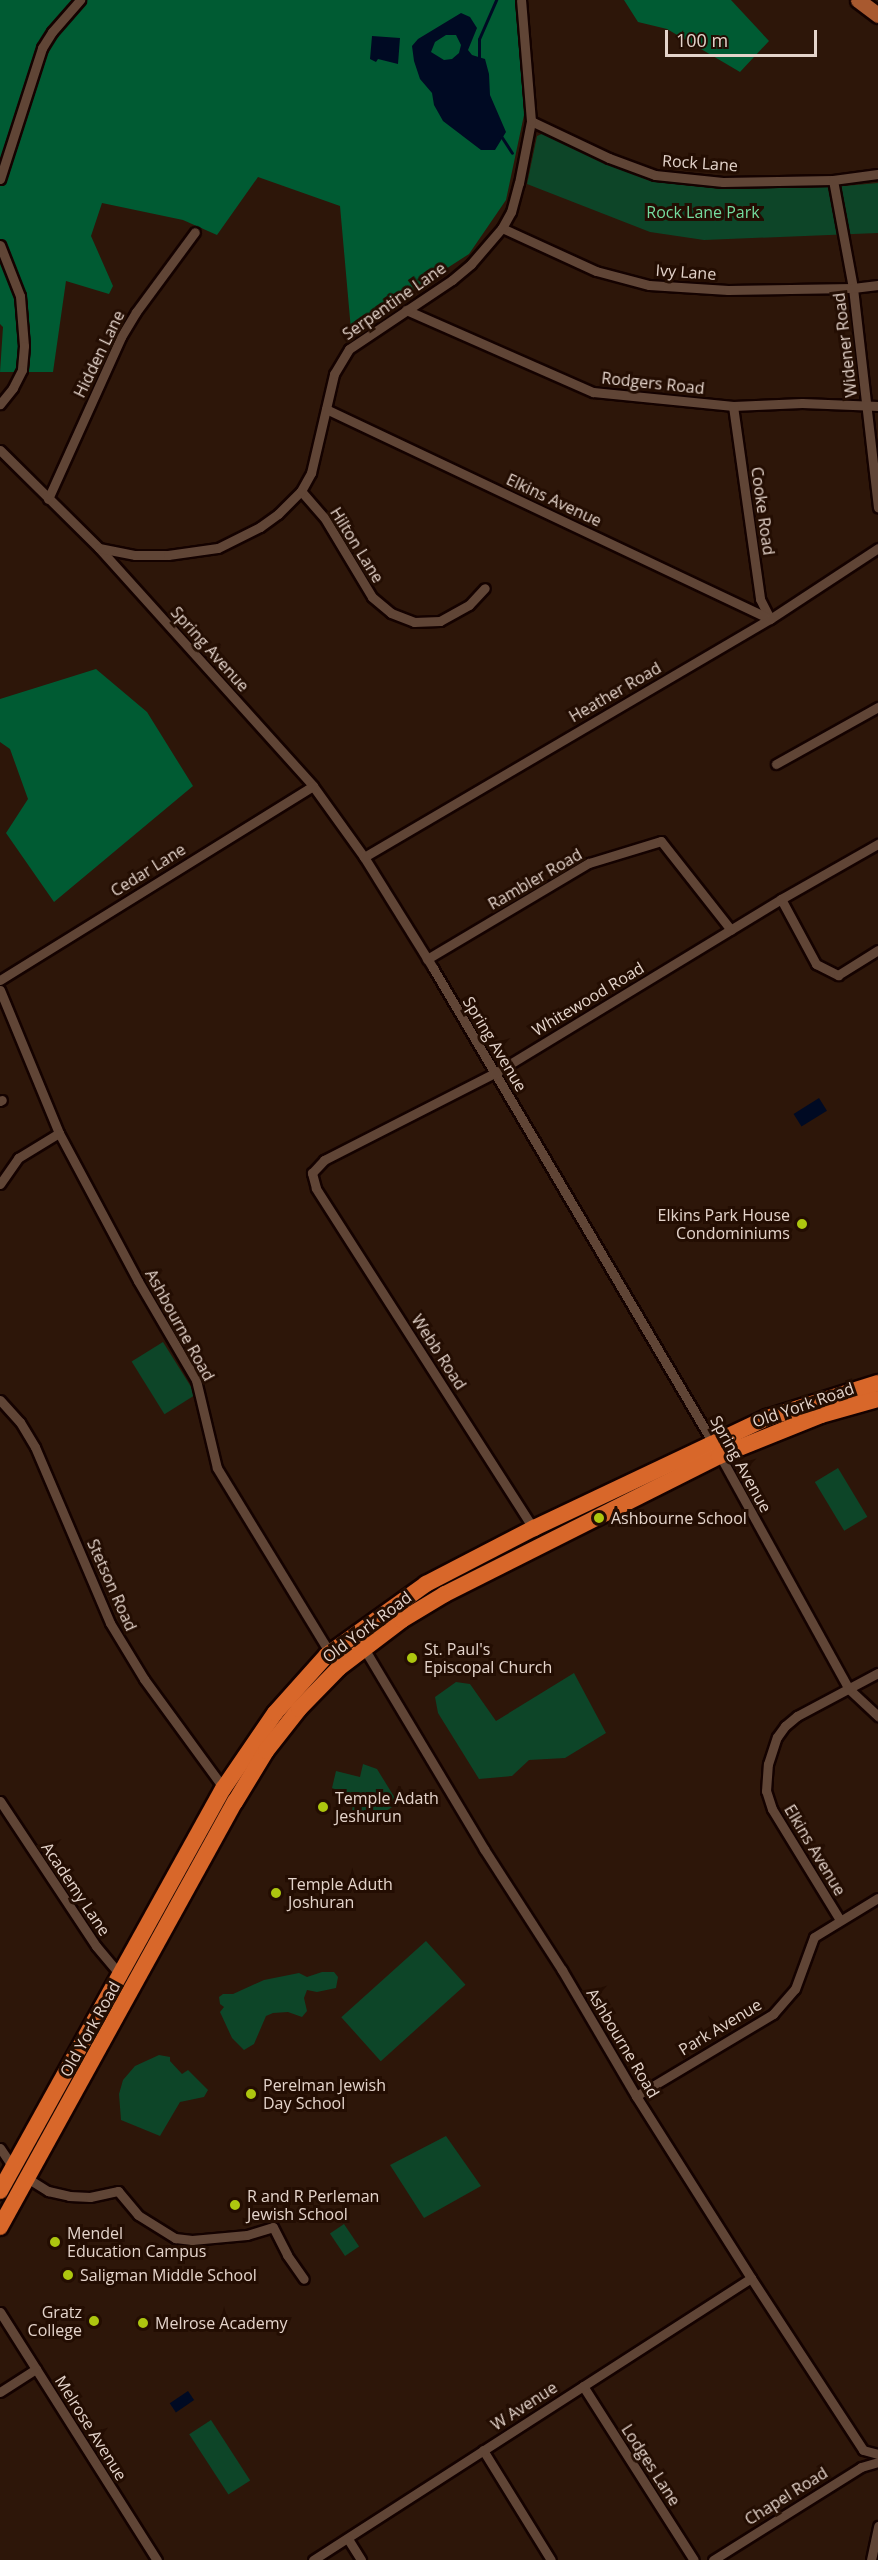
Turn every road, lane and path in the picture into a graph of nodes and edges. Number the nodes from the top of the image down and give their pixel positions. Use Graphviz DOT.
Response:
graph roads {
  1 [pos="80,0"];
  2 [pos="521,0"];
  3 [pos="858,0"];
  4 [pos="878,15"];
  5 [pos="531,121"];
  6 [pos="878,174"];
  7 [pos="0,179"];
  8 [pos="833,180"];
  9 [pos="502,228"];
  10 [pos="195,232"];
  11 [pos="0,245"];
  12 [pos="878,285"];
  13 [pos="853,288"];
  14 [pos="406,310"];
  15 [pos="0,404"];
  16 [pos="733,406"];
  17 [pos="878,406"];
  18 [pos="867,407"];
  19 [pos="326,409"];
  20 [pos="0,450"];
  21 [pos="301,491"];
  22 [pos="48,499"];
  23 [pos="878,508"];
  24 [pos="99,548"];
  25 [pos="878,548"];
  26 [pos="485,588"];
  27 [pos="770,619"];
  28 [pos="878,706"];
  29 [pos="776,764"];
  30 [pos="313,786"];
  31 [pos="878,844"];
  32 [pos="364,857"];
  33 [pos="781,899"];
  34 [pos="730,930"];
  35 [pos="878,950"];
  36 [pos="427,959"];
  37 [pos="0,980"];
  38 [pos="0,990"];
  39 [pos="495,1073"];
  40 [pos="59,1133"];
  41 [pos="312,1173"];
  42 [pos="0,1184"];
  43 [pos="878,1383"];
  44 [pos="878,1399"];
  45 [pos="0,1400"];
  46 [pos="716,1449"];
  47 [pos="534,1528"];
  48 [pos="542,1546"];
  49 [pos="355,1635"];
  50 [pos="365,1648"];
  51 [pos="330,1653"];
  52 [pos="339,1668"];
  53 [pos="878,1673"];
  54 [pos="849,1689"];
  55 [pos="878,1716"];
  56 [pos="223,1789"];
  57 [pos="0,1801"];
  58 [pos="235,1802"];
  59 [pos="878,1899"];
  60 [pos="840,1920"];
  61 [pos="119,1974"];
  62 [pos="132,1990"];
  63 [pos="636,2096"];
  64 [pos="0,2148"];
  65 [pos="13,2167"];
  66 [pos="27,2178"];
  67 [pos="0,2191"];
  68 [pos="0,2227"];
  69 [pos="751,2278"];
  70 [pos="304,2279"];
  71 [pos="0,2312"];
  72 [pos="36,2369"];
  73 [pos="583,2386"];
  74 [pos="0,2392"];
  75 [pos="483,2450"];
  76 [pos="878,2454"];
  77 [pos="878,2462"];
  78 [pos="878,2526"];
  79 [pos="348,2539"];
  80 [pos="157,2560"];
  81 [pos="313,2560"];
  82 [pos="361,2560"];
  83 [pos="551,2560"];
  84 [pos="694,2560"];
  85 [pos="713,2560"];
  86 [pos="871,2560"];
  1 -- 7 [label="street"];
  2 -- 5 [label="street, Serpentine Lane"];
  3 -- 4 [label="main road"];
  5 -- 8 [label="street, Rock Lane"];
  5 -- 9 [label="street, Serpentine Lane"];
  6 -- 8 [label="street, Rock Lane"];
  8 -- 13 [label="street, Widener Road"];
  9 -- 13 [label="street, Ivy Lane"];
  9 -- 14 [label="street, Serpentine Lane"];
  10 -- 22 [label="street, Hidden Lane"];
  11 -- 15 [label="street"];
  12 -- 13 [label="street, Ivy Lane"];
  13 -- 18 [label="street, Widener Road"];
  14 -- 16 [label="street, Rodgers Road"];
  14 -- 19 [label="street, Serpentine Lane"];
  16 -- 18 [label="street, Rodgers Road"];
  16 -- 27 [label="street, Cooke Road"];
  17 -- 18 [label="street, Rodgers Road"];
  18 -- 23 [label="street, Widener Road"];
  19 -- 21 [label="street, Serpentine Lane"];
  19 -- 27 [label="street, Elkins Avenue"];
  20 -- 22 [label="street, Spring Avenue"];
  21 -- 24 [label="street, Serpentine Lane"];
  21 -- 26 [label="street, Hilton Lane"];
  22 -- 24 [label="street, Spring Avenue"];
  24 -- 30 [label="street, Spring Avenue"];
  25 -- 27 [label="street, Heather Road"];
  27 -- 32 [label="street, Heather Road"];
  28 -- 29 [label="street"];
  30 -- 32 [label="street, Spring Avenue"];
  30 -- 37 [label="street, Cedar Lane"];
  31 -- 33 [label="street, Whitewood Road"];
  32 -- 36 [label="street, Spring Avenue"];
  33 -- 34 [label="street, Whitewood Road"];
  33 -- 35 [label="street"];
  34 -- 36 [label="street, Rambler Road"];
  34 -- 39 [label="street, Whitewood Road"];
  36 -- 39 [label="street, Spring Avenue"];
  38 -- 40 [label="street, Ashbourne Road"];
  39 -- 41 [label="street, Whitewood Road"];
  39 -- 46 [label="street, Spring Avenue"];
  40 -- 42 [label="street"];
  40 -- 51 [label="street, Ashbourne Road"];
  41 -- 47 [label="street, Webb Road"];
  43 -- 46 [label="highway, Old York Road"];
  44 -- 46 [label="highway, Old York Road"];
  45 -- 56 [label="street, Stetson Road"];
  46 -- 47 [label="highway, Old York Road"];
  46 -- 48 [label="highway, Old York Road"];
  46 -- 54 [label="street, Spring Avenue"];
  47 -- 48 [label="street, Webb Road"];
  47 -- 49 [label="highway, Old York Road"];
  48 -- 50 [label="highway, Old York Road"];
  49 -- 50 [label="street, Ashbourne Road"];
  49 -- 51 [label="highway, Old York Road"];
  50 -- 52 [label="highway, Old York Road"];
  50 -- 63 [label="street, Ashbourne Road"];
  51 -- 52 [label="street, Ashbourne Road"];
  51 -- 56 [label="highway, Old York Road"];
  52 -- 58 [label="highway, Old York Road"];
  53 -- 54 [label="street, Elkins Avenue"];
  54 -- 55 [label="street, Spring Avenue"];
  54 -- 60 [label="street, Elkins Avenue"];
  56 -- 58 [label="street, Stetson Road"];
  56 -- 61 [label="highway, Old York Road"];
  57 -- 61 [label="street, Academy Lane"];
  58 -- 62 [label="highway, Old York Road"];
  59 -- 60 [label="street, Park Avenue"];
  60 -- 63 [label="street, Park Avenue"];
  61 -- 62 [label="street, Academy Lane"];
  61 -- 65 [label="highway, Old York Road"];
  62 -- 66 [label="highway, Old York Road"];
  63 -- 69 [label="street, Ashbourne Road"];
  64 -- 65 [label="street"];
  65 -- 67 [label="highway, Old York Road"];
  66 -- 68 [label="highway, Old York Road"];
  66 -- 70 [label="street"];
  69 -- 73 [label="street, W Avenue"];
  69 -- 76 [label="street, Ashbourne Road"];
  71 -- 72 [label="street, Melrose Avenue"];
  72 -- 74 [label="street"];
  72 -- 80 [label="street, Melrose Avenue"];
  73 -- 75 [label="street, W Avenue"];
  73 -- 84 [label="street, Lodges Lane"];
  75 -- 79 [label="street, W Avenue"];
  75 -- 83 [label="street"];
  77 -- 85 [label="street, Chapel Road"];
  78 -- 86 [label="street"];
  79 -- 81 [label="street, W Avenue"];
  79 -- 82 [label="street"];
}
